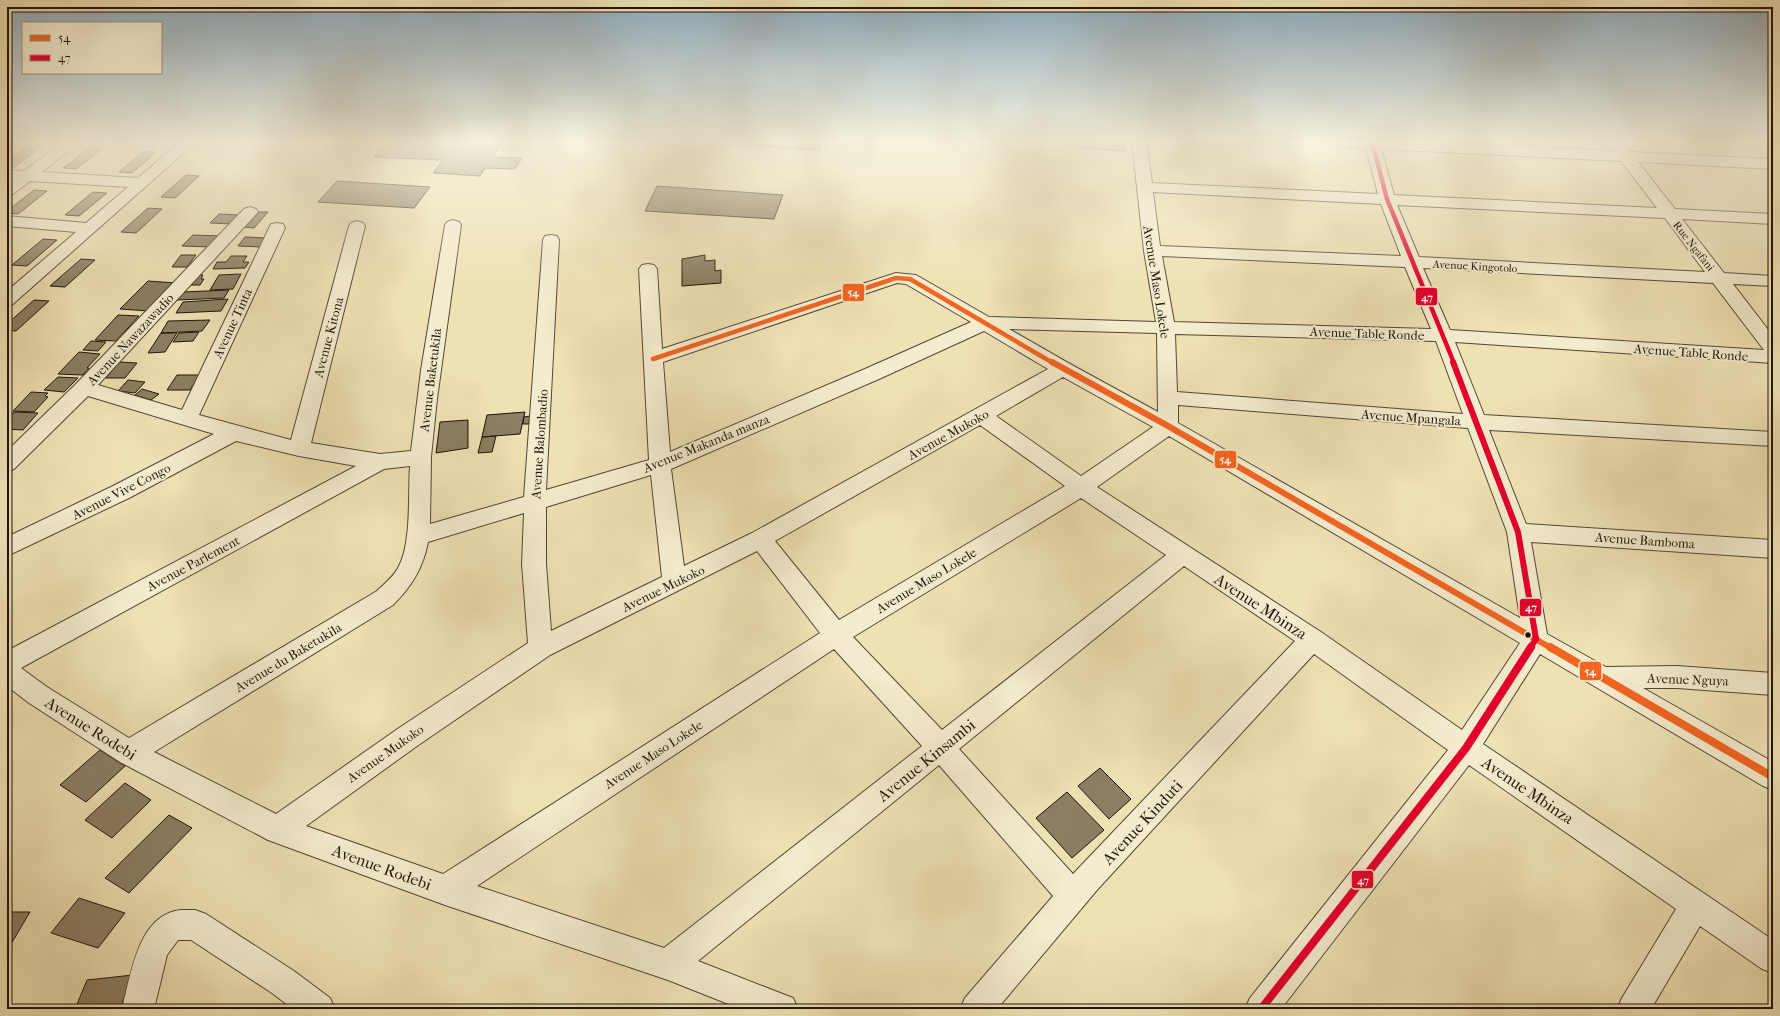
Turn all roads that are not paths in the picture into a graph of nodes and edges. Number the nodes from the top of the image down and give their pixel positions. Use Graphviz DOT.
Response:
graph roads {
  1 [pos="133,189"];
  2 [pos="1144,189"];
  3 [pos="1193,189"];
  4 [pos="1384,189"];
  5 [pos="1651,189"];
  6 [pos="1387,199"];
  7 [pos="250,212"];
  8 [pos="1669,213"];
  9 [pos="1773,219"];
  10 [pos="7,221"];
  11 [pos="453,225"];
  12 [pos="357,226"];
  13 [pos="89,228"];
  14 [pos="277,228"];
  15 [pos="551,240"];
  16 [pos="1152,251"];
  17 [pos="1412,262"];
  18 [pos="648,269"];
  19 [pos="1720,278"];
  20 [pos="1773,281"];
  21 [pos="7,300"];
  22 [pos="985,322"];
  23 [pos="1166,327"];
  24 [pos="1443,335"];
  25 [pos="1773,349"];
  26 [pos="1773,357"];
  27 [pos="653,359"];
  28 [pos="1063,369"];
  29 [pos="84,388"];
  30 [pos="1169,398"];
  31 [pos="981,415"];
  32 [pos="188,418"];
  33 [pos="1476,422"];
  34 [pos="1168,426"];
  35 [pos="234,433"];
  36 [pos="1773,439"];
  37 [pos="299,449"];
  38 [pos="421,457"];
  39 [pos="380,462"];
  40 [pos="7,464"];
  41 [pos="660,465"];
  42 [pos="1081,487"];
  43 [pos="535,500"];
  44 [pos="1518,532"];
  45 [pos="418,536"];
  46 [pos="760,539"];
  47 [pos="7,547"];
  48 [pos="1773,549"];
  49 [pos="1183,554"];
  50 [pos="674,583"];
  51 [pos="836,635"];
  52 [pos="1312,639"];
  53 [pos="1536,639"];
  54 [pos="541,648"];
  55 [pos="7,663"];
  56 [pos="7,672"];
  57 [pos="1604,678"];
  58 [pos="1773,684"];
  59 [pos="940,748"];
  60 [pos="1466,748"];
  61 [pos="129,753"];
  62 [pos="1773,777"];
  63 [pos="278,830"];
  64 [pos="445,890"];
  65 [pos="1073,896"];
  66 [pos="1696,905"];
  67 [pos="1773,958"];
  68 [pos="668,965"];
  69 [pos="138,1009"];
  70 [pos="319,1009"];
  71 [pos="782,1009"];
  72 [pos="976,1009"];
  73 [pos="1261,1009"];
  74 [pos="1633,1009"];
  1 -- 13 [label="street"];
  2 -- 16 [label="street, Avenue Maso Lokele"];
  3 -- 6 [label="street"];
  4 -- 6 [label="street"];
  5 -- 8 [label="street, Rue Ngafani"];
  6 -- 8 [label="street"];
  6 -- 17 [label="street"];
  7 -- 29 [label="street, Avenue Nawazawadio"];
  8 -- 9 [label="street"];
  8 -- 19 [label="street, Rue Ngafani"];
  10 -- 13 [label="street"];
  11 -- 38 [label="street, Avenue Baketukila"];
  12 -- 37 [label="street, Avenue Kitona"];
  13 -- 21 [label="street"];
  14 -- 32 [label="street, Avenue Tinta"];
  15 -- 43 [label="street, Avenue Balombadio"];
  16 -- 17 [label="street, Avenue Kingotolo"];
  16 -- 23 [label="street, Avenue Maso Lokele"];
  17 -- 19 [label="street, Avenue Kingotolo"];
  17 -- 24 [label="street"];
  18 -- 27 [label="street"];
  19 -- 20 [label="street, Avenue Kingotolo"];
  19 -- 25 [label="street, Rue Ngafani"];
  22 -- 23 [label="street, Avenue Table Ronde"];
  22 -- 27 [label="street"];
  22 -- 28 [label="street"];
  22 -- 41 [label="street, Avenue Makanda manza"];
  23 -- 24 [label="street, Avenue Table Ronde"];
  23 -- 30 [label="street, Avenue Maso Lokele"];
  24 -- 26 [label="street, Avenue Table Ronde"];
  24 -- 33 [label="street"];
  27 -- 41 [label="street"];
  28 -- 31 [label="street, Avenue Mukoko"];
  28 -- 34 [label="street"];
  29 -- 32 [label="street"];
  29 -- 40 [label="street, Avenue Nawazawadio"];
  30 -- 33 [label="street, Avenue Mpangala"];
  30 -- 34 [label="street, Avenue Maso Lokele"];
  31 -- 42 [label="street, Avenue Mbinza"];
  31 -- 46 [label="street, Avenue Mukoko"];
  32 -- 35 [label="street"];
  33 -- 36 [label="street, Avenue Mpangala"];
  33 -- 44 [label="street"];
  34 -- 42 [label="street, Avenue Maso Lokele"];
  34 -- 53 [label="street"];
  35 -- 37 [label="street"];
  35 -- 47 [label="street, Avenue Vive Congo"];
  37 -- 39 [label="street"];
  38 -- 39 [label="street"];
  38 -- 45 [label="street, Avenue Baketukila"];
  39 -- 55 [label="street, Avenue Parlement"];
  41 -- 43 [label="street, Avenue Makanda manza"];
  41 -- 50 [label="street"];
  42 -- 49 [label="street, Avenue Mbinza"];
  42 -- 51 [label="street, Avenue Maso Lokele"];
  43 -- 45 [label="street, Avenue Makanda manza"];
  43 -- 54 [label="street, Avenue Balombadio"];
  44 -- 48 [label="street, Avenue Bamboma"];
  44 -- 53 [label="street"];
  45 -- 61 [label="street, Avenue du Baketukila"];
  46 -- 50 [label="street, Avenue Mukoko"];
  46 -- 51 [label="street"];
  49 -- 52 [label="street, Avenue Mbinza"];
  49 -- 59 [label="street, Avenue Kinsambi"];
  50 -- 54 [label="street, Avenue Mukoko"];
  51 -- 59 [label="street"];
  51 -- 64 [label="street, Avenue Maso Lokele"];
  52 -- 60 [label="street, Avenue Mbinza"];
  52 -- 65 [label="street, Avenue Kinduti"];
  53 -- 57 [label="street"];
  53 -- 60 [label="street"];
  54 -- 63 [label="street, Avenue Mukoko"];
  56 -- 61 [label="street, Avenue Rodebi"];
  57 -- 58 [label="street, Avenue Nguya"];
  57 -- 62 [label="street"];
  59 -- 65 [label="street"];
  59 -- 68 [label="street, Avenue Kinsambi"];
  60 -- 66 [label="street, Avenue Mbinza"];
  60 -- 73 [label="street"];
  61 -- 63 [label="street, Avenue Rodebi"];
  63 -- 64 [label="street, Avenue Rodebi"];
  64 -- 68 [label="street, Avenue Rodebi"];
  65 -- 72 [label="street, Avenue Kinduti"];
  66 -- 67 [label="street, Avenue Mbinza"];
  66 -- 74 [label="street"];
  68 -- 71 [label="street, Avenue Rodebi"];
  69 -- 70 [label="street"];
}
